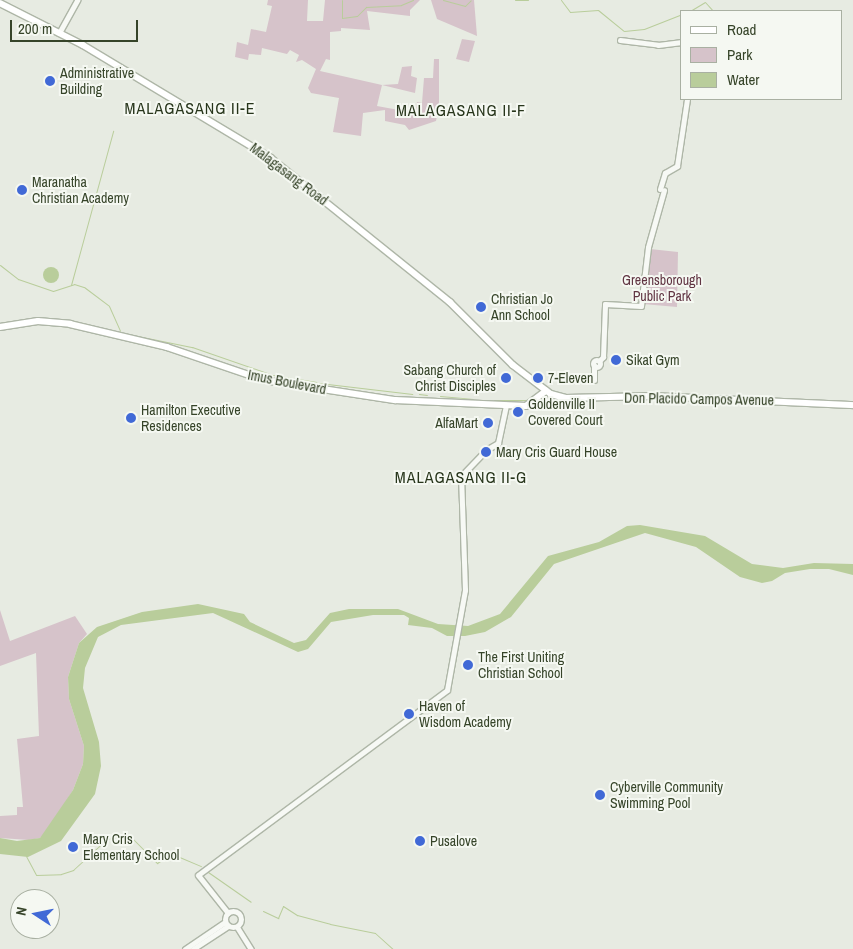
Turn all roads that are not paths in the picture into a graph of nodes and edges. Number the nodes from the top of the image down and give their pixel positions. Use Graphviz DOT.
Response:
graph roads {
  1 [pos="77,0"];
  2 [pos="0,3"];
  3 [pos="59,33"];
  4 [pos="620,40"];
  5 [pos="680,42"];
  6 [pos="687,100"];
  7 [pos="0,327"];
  8 [pos="597,365"];
  9 [pos="546,391"];
  10 [pos="506,405"];
  11 [pos="853,405"];
  12 [pos="228,913"];
  13 [pos="226,924"];
  14 [pos="237,927"];
  15 [pos="185,949"];
  16 [pos="193,949"];
  17 [pos="251,949"];
  1 -- 3 [label="street"];
  2 -- 3 [label="main road, Malagasang Road"];
  3 -- 9 [label="main road, Malagasang Road"];
  4 -- 5 [label="street"];
  6 -- 8 [label="street"];
  7 -- 10 [label="main road, Imus Boulevard"];
  9 -- 10 [label="main road, Imus Boulevard"];
  9 -- 11 [label="main road, Don Placido Campos Avenue"];
  10 -- 12 [label="street"];
  12 -- 13 [label="street"];
  12 -- 14 [label="street"];
  13 -- 14 [label="street"];
  13 -- 15 [label="street"];
  13 -- 16 [label="street"];
  14 -- 17 [label="street"];
}
